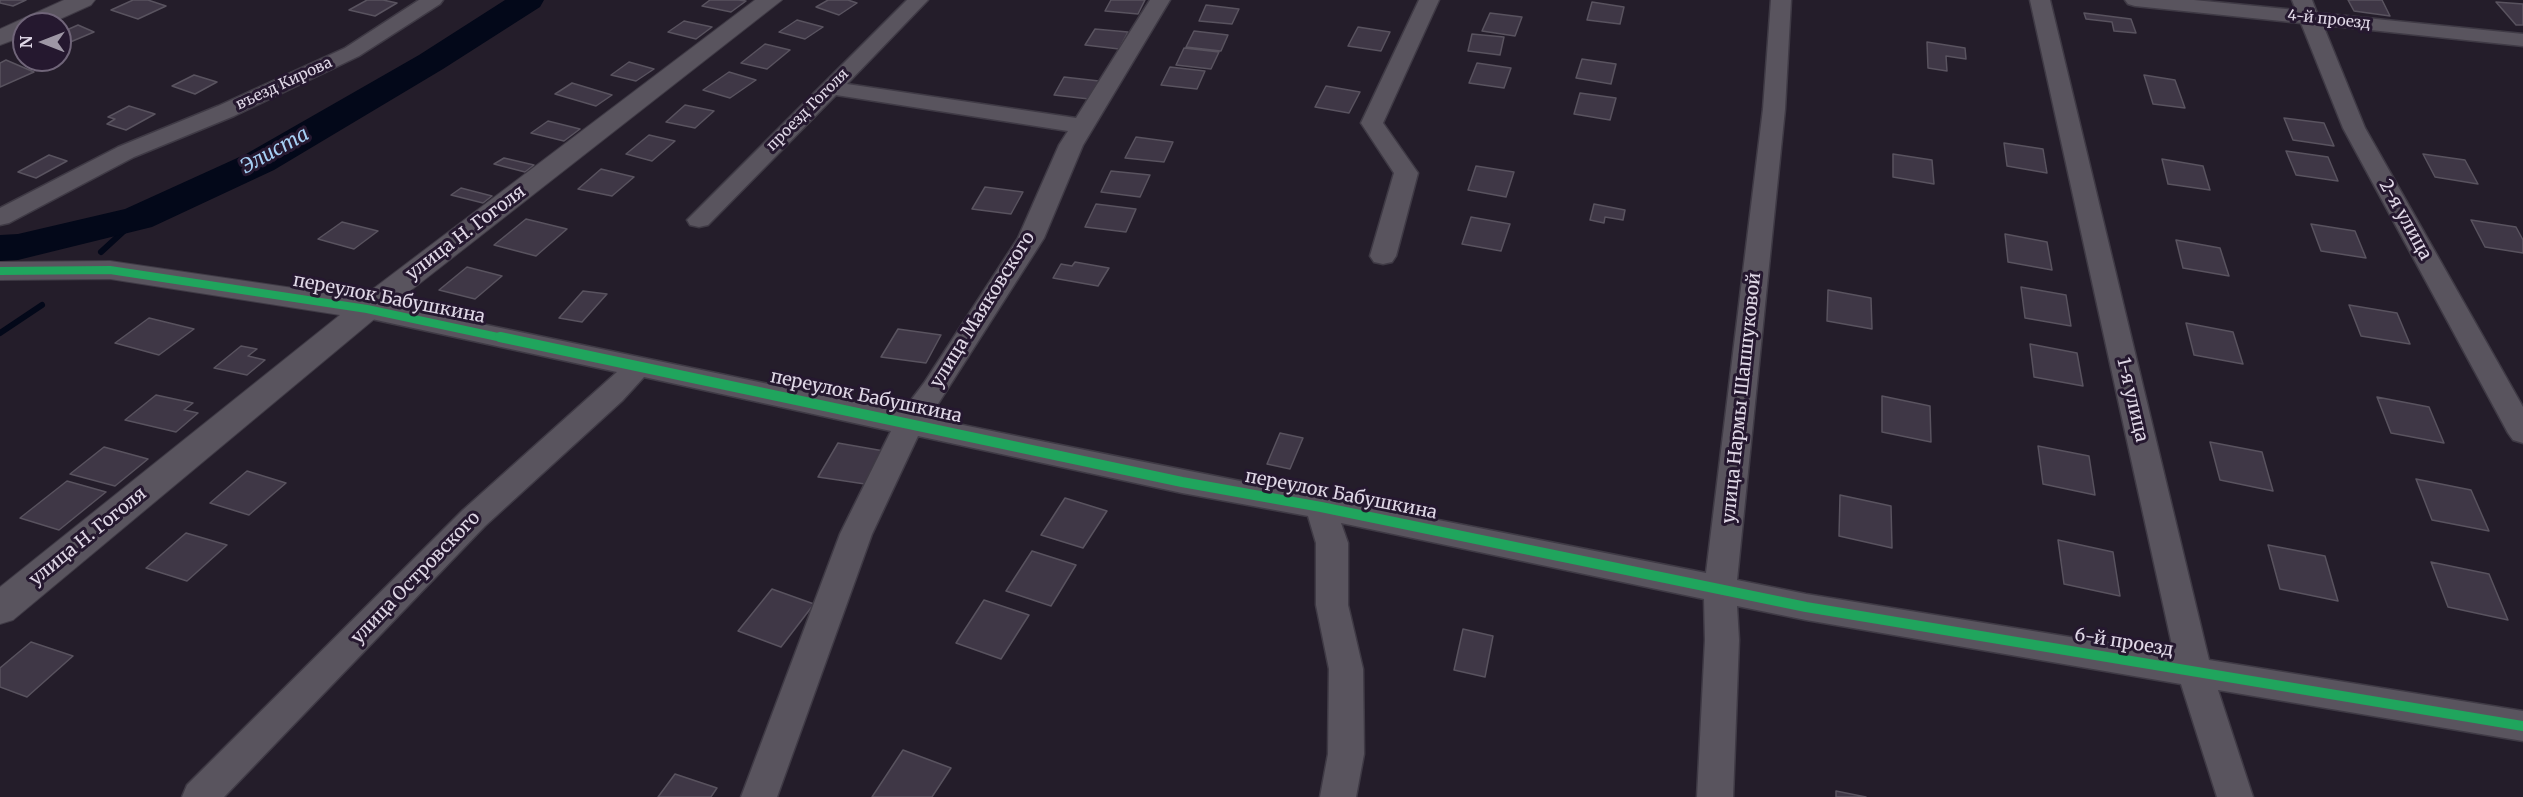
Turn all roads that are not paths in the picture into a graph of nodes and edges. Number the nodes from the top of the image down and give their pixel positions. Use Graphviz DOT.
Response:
graph roads {
  1 [pos="82,0"];
  2 [pos="433,0"];
  3 [pos="770,0"];
  4 [pos="918,0"];
  5 [pos="1160,0"];
  6 [pos="1429,0"];
  7 [pos="1781,0"];
  8 [pos="2040,0"];
  9 [pos="2135,0"];
  10 [pos="2306,9"];
  11 [pos="56,12"];
  12 [pos="2523,40"];
  13 [pos="831,88"];
  14 [pos="1083,126"];
  15 [pos="0,218"];
  16 [pos="699,220"];
  17 [pos="1383,256"];
  18 [pos="0,271"];
  19 [pos="367,309"];
  20 [pos="639,366"];
  21 [pos="910,422"];
  22 [pos="2523,433"];
  23 [pos="1321,507"];
  24 [pos="1720,589"];
  25 [pos="0,609"];
  26 [pos="2195,672"];
  27 [pos="2523,726"];
  28 [pos="200,797"];
  29 [pos="759,797"];
  30 [pos="1338,797"];
  31 [pos="1715,797"];
  32 [pos="2235,797"];
  1 -- 11 [label="street"];
  2 -- 15 [label="street, въезд Кирова"];
  3 -- 19 [label="street, улица Н. Гоголя"];
  4 -- 13 [label="street, проезд Гоголя"];
  5 -- 14 [label="street, улица Маяковского"];
  6 -- 17 [label="street"];
  7 -- 24 [label="street, улица Нармы Шапшуковой"];
  8 -- 26 [label="street, 1-я улица"];
  9 -- 10 [label="street, 4-й проезд"];
  10 -- 12 [label="street, 4-й проезд"];
  10 -- 22 [label="street, 2-я улица"];
  13 -- 14 [label="street"];
  13 -- 16 [label="street, проезд Гоголя"];
  14 -- 21 [label="street, улица Маяковского"];
  18 -- 19 [label="street, переулок Бабушкина"];
  19 -- 20 [label="street, переулок Бабушкина"];
  19 -- 25 [label="street, улица Н. Гоголя"];
  20 -- 21 [label="street, переулок Бабушкина"];
  20 -- 28 [label="street, улица Островского"];
  21 -- 23 [label="street, переулок Бабушкина"];
  21 -- 29 [label="street, улица Маяковского"];
  23 -- 24 [label="street, переулок Бабушкина"];
  23 -- 30 [label="street"];
  24 -- 26 [label="street, 6-й проезд"];
  24 -- 31 [label="street, улица Нармы Шапшуковой"];
  26 -- 27 [label="street, 6-й проезд"];
  26 -- 32 [label="street, 1-я улица"];
}
